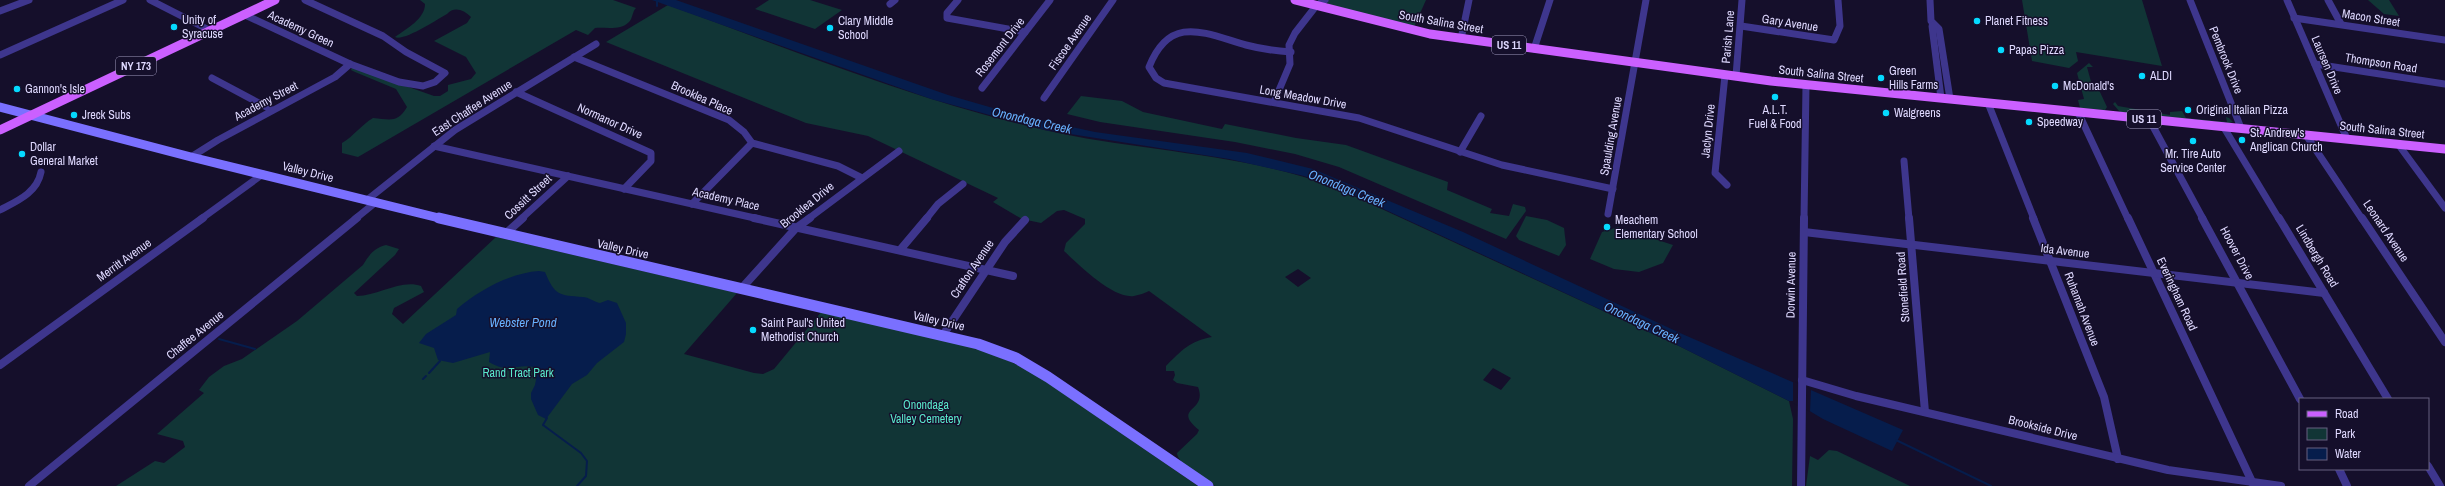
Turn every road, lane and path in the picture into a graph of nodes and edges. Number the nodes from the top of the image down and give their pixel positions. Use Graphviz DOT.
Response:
graph roads {
  1 [pos="29,0"];
  2 [pos="123,0"];
  3 [pos="150,0"];
  4 [pos="275,0"];
  5 [pos="304,0"];
  6 [pos="958,0"];
  7 [pos="1050,0"];
  8 [pos="1113,0"];
  9 [pos="1295,0"];
  10 [pos="1325,0"];
  11 [pos="1469,0"];
  12 [pos="1550,0"];
  13 [pos="1646,0"];
  14 [pos="1742,0"];
  15 [pos="1838,0"];
  16 [pos="1930,0"];
  17 [pos="2190,0"];
  18 [pos="2287,0"];
  19 [pos="2328,0"];
  20 [pos="1316,6"];
  21 [pos="0,11"];
  22 [pos="243,14"];
  23 [pos="2294,18"];
  24 [pos="2341,24"];
  25 [pos="1741,26"];
  26 [pos="209,30"];
  27 [pos="1025,32"];
  28 [pos="1461,39"];
  29 [pos="2445,40"];
  30 [pos="596,44"];
  31 [pos="1534,49"];
  32 [pos="1291,52"];
  33 [pos="0,55"];
  34 [pos="574,57"];
  35 [pos="1635,62"];
  36 [pos="350,64"];
  37 [pos="2314,64"];
  38 [pos="1726,75"];
  39 [pos="1736,76"];
  40 [pos="212,78"];
  41 [pos="2445,84"];
  42 [pos="1806,85"];
  43 [pos="982,88"];
  44 [pos="516,92"];
  45 [pos="1044,98"];
  46 [pos="1945,99"];
  47 [pos="1274,102"];
  48 [pos="1988,103"];
  49 [pos="0,107"];
  50 [pos="272,110"];
  51 [pos="2078,112"];
  52 [pos="30,116"];
  53 [pos="1481,116"];
  54 [pos="2149,119"];
  55 [pos="2223,126"];
  56 [pos="2240,128"];
  57 [pos="0,130"];
  58 [pos="2306,135"];
  59 [pos="2347,139"];
  60 [pos="752,143"];
  61 [pos="2398,144"];
  62 [pos="434,146"];
  63 [pos="2445,149"];
  64 [pos="899,151"];
  65 [pos="1460,152"];
  66 [pos="191,157"];
  67 [pos="1904,161"];
  68 [pos="41,172"];
  69 [pos="263,174"];
  70 [pos="568,176"];
  71 [pos="862,178"];
  72 [pos="964,184"];
  73 [pos="1727,185"];
  74 [pos="624,189"];
  75 [pos="1613,189"];
  76 [pos="371,201"];
  77 [pos="692,204"];
  78 [pos="2445,208"];
  79 [pos="0,210"];
  80 [pos="1608,214"];
  81 [pos="1025,220"];
  82 [pos="796,228"];
  83 [pos="1804,232"];
  84 [pos="505,234"];
  85 [pos="1912,246"];
  86 [pos="900,250"];
  87 [pos="2051,261"];
  88 [pos="986,270"];
  89 [pos="2154,272"];
  90 [pos="1013,276"];
  91 [pos="2238,282"];
  92 [pos="741,290"];
  93 [pos="2324,293"];
  94 [pos="943,335"];
  95 [pos="2445,342"];
  96 [pos="0,365"];
  97 [pos="1802,384"];
  98 [pos="2299,398"];
  99 [pos="2387,398"];
  100 [pos="1924,412"];
  101 [pos="2118,459"];
  102 [pos="2429,468"];
  103 [pos="2339,470"];
  104 [pos="2253,484"];
  105 [pos="29,486"];
  106 [pos="1208,486"];
  107 [pos="1801,486"];
  108 [pos="2281,486"];
  109 [pos="2347,486"];
  110 [pos="2440,486"];
  1 -- 21 [label="street"];
  2 -- 33 [label="street"];
  3 -- 26 [label="street"];
  4 -- 22 [label="main road, NY 173"];
  5 -- 36 [label="street, Academy Green"];
  6 -- 27 [label="street"];
  7 -- 27 [label="street, Rosemont Drive"];
  8 -- 45 [label="street, Fiscoe Avenue"];
  9 -- 20 [label="main road, South Salina Street / US 11"];
  10 -- 20 [label="street"];
  11 -- 28 [label="street"];
  12 -- 31 [label="street"];
  13 -- 35 [label="street, Spaulding Avenue"];
  14 -- 25 [label="street, Parish Lane"];
  15 -- 25 [label="street, Gary Avenue"];
  16 -- 46 [label="street"];
  17 -- 56 [label="street, Pembrook Drive"];
  18 -- 23 [label="street, Laursen Drive"];
  19 -- 24 [label="street"];
  20 -- 28 [label="main road, South Salina Street / US 11"];
  20 -- 32 [label="street"];
  22 -- 26 [label="main road, NY 173"];
  22 -- 36 [label="street, Academy Green"];
  23 -- 24 [label="street, Macon Street"];
  23 -- 37 [label="street, Laursen Drive"];
  24 -- 29 [label="street, Macon Street"];
  25 -- 39 [label="street, Parish Lane"];
  26 -- 52 [label="main road, NY 173"];
  27 -- 43 [label="street, Rosemont Drive"];
  28 -- 31 [label="main road, South Salina Street / US 11"];
  30 -- 34 [label="street, East Chaffee Avenue"];
  31 -- 35 [label="main road, South Salina Street / US 11"];
  32 -- 47 [label="street"];
  32 -- 47 [label="street, Long Meadow Drive"];
  34 -- 44 [label="street, East Chaffee Avenue"];
  34 -- 60 [label="street, Brooklea Place"];
  35 -- 38 [label="main road, South Salina Street / US 11"];
  35 -- 75 [label="street, Spaulding Avenue"];
  36 -- 50 [label="street, Academy Street"];
  37 -- 41 [label="street, Thompson Road"];
  37 -- 59 [label="street, Laursen Drive"];
  38 -- 39 [label="main road, South Salina Street / US 11"];
  38 -- 73 [label="street, Jaclyn Drive"];
  39 -- 42 [label="main road, South Salina Street / US 11"];
  40 -- 50 [label="street"];
  42 -- 46 [label="main road, South Salina Street / US 11"];
  42 -- 83 [label="street, Dorwin Avenue"];
  44 -- 62 [label="street, East Chaffee Avenue"];
  44 -- 74 [label="street, Normanor Drive"];
  46 -- 48 [label="main road, South Salina Street / US 11"];
  47 -- 65 [label="street, Long Meadow Drive"];
  48 -- 51 [label="main road, South Salina Street / US 11"];
  48 -- 87 [label="street, Ruhamah Avenue"];
  49 -- 52 [label="main road, Valley Drive"];
  50 -- 66 [label="street, Academy Street"];
  51 -- 54 [label="main road, South Salina Street / US 11"];
  51 -- 89 [label="street, Everingham Road"];
  52 -- 57 [label="main road, NY 173"];
  52 -- 66 [label="main road, Valley Drive"];
  53 -- 65 [label="street"];
  54 -- 55 [label="main road, South Salina Street / US 11"];
  54 -- 91 [label="street, Hoover Drive"];
  55 -- 56 [label="main road, South Salina Street / US 11"];
  55 -- 93 [label="street, Lindbergh Road"];
  56 -- 58 [label="main road, South Salina Street / US 11"];
  58 -- 59 [label="main road, South Salina Street / US 11"];
  58 -- 95 [label="street, Leonard Avenue"];
  59 -- 61 [label="main road, South Salina Street / US 11"];
  60 -- 71 [label="street"];
  60 -- 77 [label="street"];
  61 -- 63 [label="main road, South Salina Street / US 11"];
  61 -- 78 [label="street"];
  62 -- 70 [label="street, Academy Place"];
  62 -- 76 [label="street, East Chaffee Avenue"];
  64 -- 71 [label="street, Brooklea Drive"];
  65 -- 75 [label="street, Long Meadow Drive"];
  66 -- 69 [label="main road, Valley Drive"];
  67 -- 85 [label="street, Stonefield Road"];
  68 -- 79 [label="street"];
  69 -- 76 [label="main road, Valley Drive"];
  69 -- 96 [label="street, Merritt Avenue"];
  70 -- 74 [label="street, Academy Place"];
  70 -- 84 [label="street, Cossitt Street"];
  71 -- 82 [label="street, Brooklea Drive"];
  72 -- 86 [label="street"];
  74 -- 77 [label="street, Academy Place"];
  75 -- 80 [label="street, Spaulding Avenue"];
  76 -- 84 [label="main road, Valley Drive"];
  76 -- 105 [label="street, Chaffee Avenue"];
  77 -- 82 [label="street, Academy Place"];
  81 -- 88 [label="street, Crafton Avenue"];
  82 -- 86 [label="street, Academy Place"];
  82 -- 92 [label="street, Brooklea Drive"];
  83 -- 85 [label="street, Ida Avenue"];
  83 -- 97 [label="street, Dorwin Avenue"];
  84 -- 92 [label="main road, Valley Drive"];
  85 -- 87 [label="street, Ida Avenue"];
  85 -- 100 [label="street, Stonefield Road"];
  86 -- 88 [label="street, Academy Place"];
  87 -- 89 [label="street, Ida Avenue"];
  87 -- 101 [label="street, Ruhamah Avenue"];
  88 -- 90 [label="street, Academy Place"];
  88 -- 94 [label="street, Crafton Avenue"];
  89 -- 91 [label="street, Ida Avenue"];
  89 -- 104 [label="street, Everingham Road"];
  91 -- 93 [label="street, Ida Avenue"];
  91 -- 98 [label="street, Hoover Drive"];
  92 -- 94 [label="main road, Valley Drive"];
  93 -- 99 [label="street, Lindbergh Road"];
  94 -- 106 [label="main road, Valley Drive"];
  97 -- 100 [label="street, Brookside Drive"];
  97 -- 107 [label="street, Dorwin Avenue"];
  100 -- 101 [label="street, Brookside Drive"];
  101 -- 104 [label="street, Brookside Drive"];
  102 -- 110 [label="street"];
  103 -- 109 [label="street"];
  104 -- 108 [label="street, Brookside Drive"];
}
